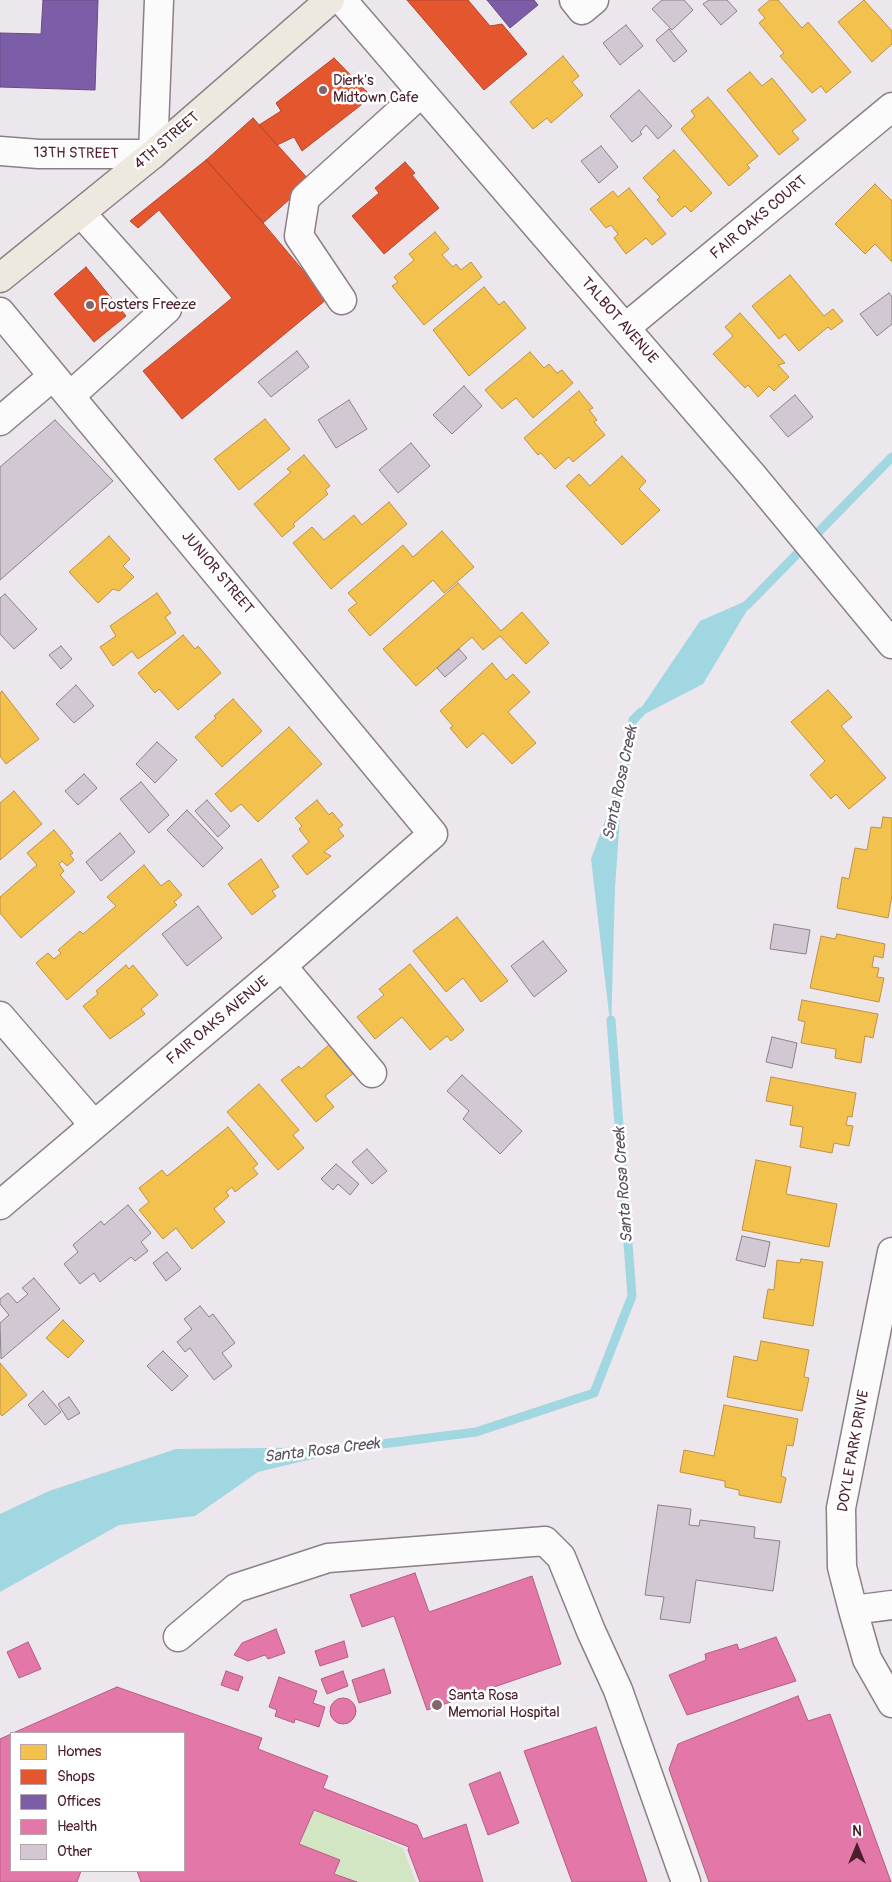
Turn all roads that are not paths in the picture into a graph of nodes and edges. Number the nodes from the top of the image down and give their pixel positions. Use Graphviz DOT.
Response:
graph roads {
  1 [pos="159,0"];
  2 [pos="330,0"];
  3 [pos="342,0"];
  4 [pos="574,0"];
  5 [pos="594,0"];
  6 [pos="421,93"];
  7 [pos="892,108"];
  8 [pos="0,151"];
  9 [pos="153,154"];
  10 [pos="81,213"];
  11 [pos="0,278"];
  12 [pos="342,300"];
  13 [pos="0,312"];
  14 [pos="625,328"];
  15 [pos="62,386"];
  16 [pos="0,421"];
  17 [pos="883,628"];
  18 [pos="433,834"];
  19 [pos="282,966"];
  20 [pos="0,1016"];
  21 [pos="372,1073"];
  22 [pos="94,1125"];
  23 [pos="0,1205"];
  24 [pos="892,1252"];
  25 [pos="892,1605"];
  26 [pos="853,1610"];
  27 [pos="178,1637"];
  28 [pos="892,1703"];
  29 [pos="686,1882"];
  1 -- 9 [label="street"];
  2 -- 9 [label="main road, 4TH STREET"];
  3 -- 6 [label="street, TALBOT AVENUE"];
  4 -- 5 [label="street"];
  6 -- 12 [label="street"];
  6 -- 14 [label="street, TALBOT AVENUE"];
  7 -- 14 [label="street, FAIR OAKS COURT"];
  8 -- 9 [label="street, 13TH STREET"];
  9 -- 10 [label="main road, 4TH STREET"];
  10 -- 11 [label="main road, 4TH STREET"];
  10 -- 15 [label="street"];
  13 -- 15 [label="street, JUNIOR STREET"];
  14 -- 17 [label="street, TALBOT AVENUE"];
  15 -- 16 [label="street"];
  15 -- 18 [label="street, JUNIOR STREET"];
  18 -- 19 [label="street, FAIR OAKS AVENUE"];
  19 -- 21 [label="street"];
  19 -- 22 [label="street, FAIR OAKS AVENUE"];
  20 -- 22 [label="street"];
  22 -- 23 [label="street, FAIR OAKS AVENUE"];
  24 -- 26 [label="street, DOYLE PARK DRIVE"];
  25 -- 26 [label="street"];
  26 -- 28 [label="street, DOYLE PARK DRIVE"];
  27 -- 29 [label="street"];
}
